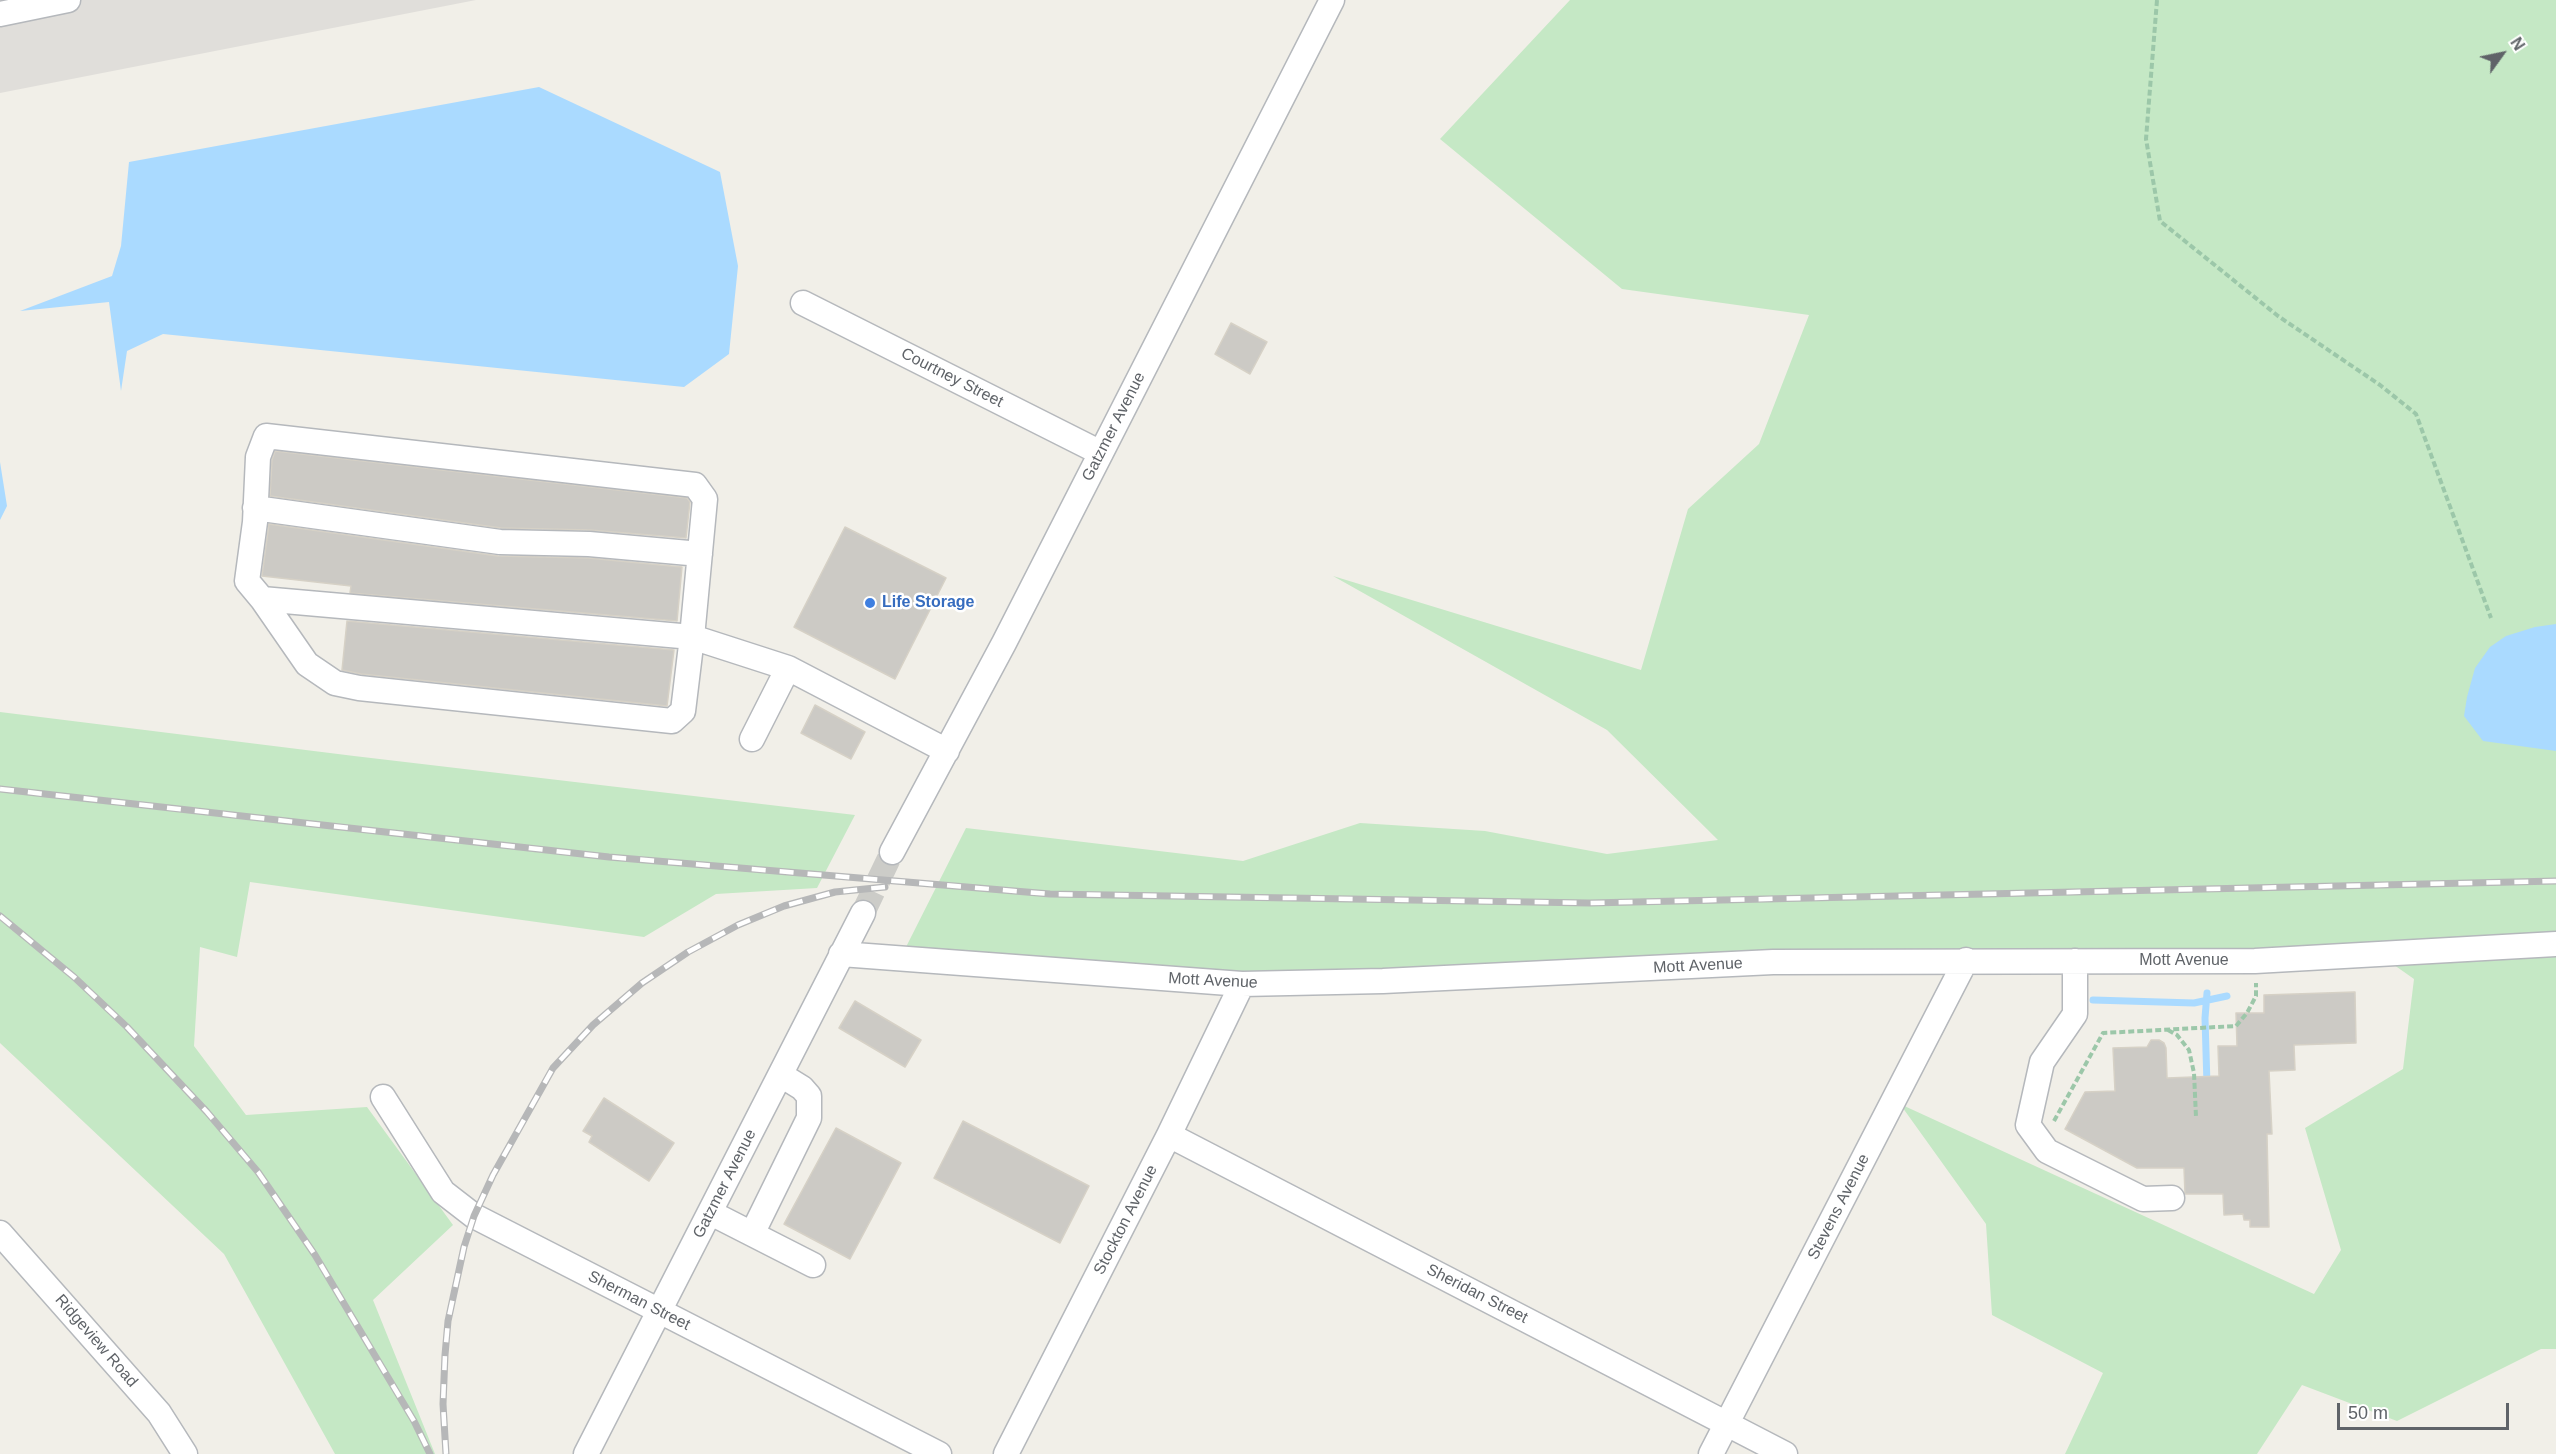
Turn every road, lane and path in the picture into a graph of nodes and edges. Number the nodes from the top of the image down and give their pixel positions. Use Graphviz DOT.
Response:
graph roads {
  1 [pos="68,0"];
  2 [pos="1332,0"];
  3 [pos="2157,0"];
  4 [pos="0,14"];
  5 [pos="802,303"];
  6 [pos="1101,453"];
  7 [pos="255,508"];
  8 [pos="700,554"];
  9 [pos="262,599"];
  10 [pos="2491,618"];
  11 [pos="692,637"];
  12 [pos="788,668"];
  13 [pos="752,739"];
  14 [pos="946,751"];
  15 [pos="892,852"];
  16 [pos="863,913"];
  17 [pos="2556,944"];
  18 [pos="841,954"];
  19 [pos="1966,960"];
  20 [pos="2075,961"];
  21 [pos="2255,961"];
  22 [pos="1242,984"];
  23 [pos="2167,1030"];
  24 [pos="781,1075"];
  25 [pos="382,1097"];
  26 [pos="2196,1117"];
  27 [pos="2051,1127"];
  28 [pos="1169,1135"];
  29 [pos="2172,1198"];
  30 [pos="711,1214"];
  31 [pos="0,1233"];
  32 [pos="752,1234"];
  33 [pos="813,1264"];
  34 [pos="659,1312"];
  35 [pos="1728,1423"];
  36 [pos="185,1454"];
  37 [pos="586,1454"];
  38 [pos="939,1454"];
  39 [pos="1006,1454"];
  40 [pos="1712,1454"];
  41 [pos="1785,1454"];
  1 -- 4 [label="street"];
  2 -- 6 [label="street, Gatzmer Avenue"];
  3 -- 10 [label="path"];
  5 -- 6 [label="street, Courtney Street"];
  6 -- 14 [label="street, Gatzmer Avenue"];
  7 -- 8 [label="street"];
  7 -- 8 [label="street"];
  7 -- 9 [label="street"];
  8 -- 11 [label="street"];
  9 -- 11 [label="street"];
  9 -- 11 [label="street"];
  11 -- 12 [label="street"];
  12 -- 13 [label="street"];
  12 -- 14 [label="street"];
  14 -- 15 [label="street, Gatzmer Avenue"];
  16 -- 18 [label="street, Gatzmer Avenue"];
  17 -- 21 [label="street, Mott Avenue"];
  18 -- 22 [label="street, Mott Avenue"];
  18 -- 24 [label="street, Gatzmer Avenue"];
  19 -- 20 [label="street, Mott Avenue"];
  19 -- 22 [label="street, Mott Avenue"];
  19 -- 35 [label="street, Stevens Avenue"];
  20 -- 21 [label="street, Mott Avenue"];
  20 -- 29 [label="street"];
  21 -- 23 [label="path"];
  22 -- 28 [label="street, Stockton Avenue"];
  23 -- 26 [label="path"];
  23 -- 27 [label="path"];
  24 -- 30 [label="street, Gatzmer Avenue"];
  24 -- 32 [label="street"];
  25 -- 34 [label="street, Sherman Street"];
  28 -- 35 [label="street, Sheridan Street"];
  28 -- 39 [label="street, Stockton Avenue"];
  30 -- 32 [label="street"];
  30 -- 34 [label="street, Gatzmer Avenue"];
  31 -- 36 [label="street, Ridgeview Road"];
  32 -- 33 [label="street"];
  34 -- 37 [label="street, Gatzmer Avenue"];
  34 -- 38 [label="street, Sherman Street"];
  35 -- 40 [label="street, Stevens Avenue"];
  35 -- 41 [label="street, Sheridan Street"];
}
